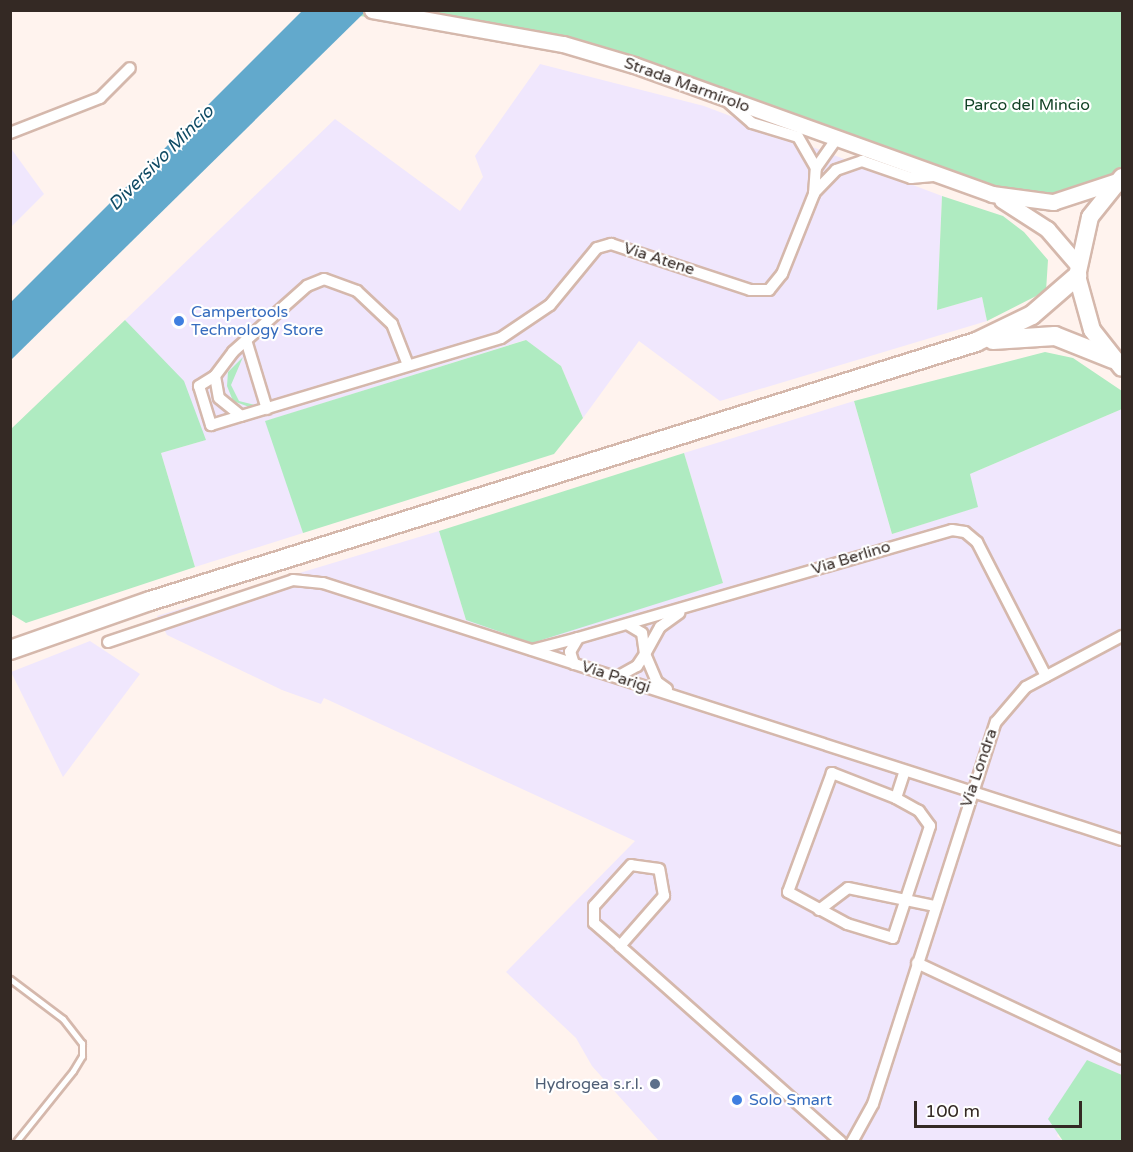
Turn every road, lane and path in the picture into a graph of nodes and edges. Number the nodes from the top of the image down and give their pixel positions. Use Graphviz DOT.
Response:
graph roads {
  1 [pos="380,12"];
  2 [pos="130,68"];
  3 [pos="727,100"];
  4 [pos="10,134"];
  5 [pos="836,139"];
  6 [pos="816,168"];
  7 [pos="938,176"];
  8 [pos="1120,179"];
  9 [pos="814,194"];
  10 [pos="992,195"];
  11 [pos="1078,271"];
  12 [pos="246,340"];
  13 [pos="976,342"];
  14 [pos="1118,364"];
  15 [pos="408,365"];
  16 [pos="215,376"];
  17 [pos="267,409"];
  18 [pos="241,416"];
  19 [pos="684,609"];
  20 [pos="627,624"];
  21 [pos="1122,636"];
  22 [pos="578,638"];
  23 [pos="108,642"];
  24 [pos="10,650"];
  25 [pos="531,650"];
  26 [pos="645,654"];
  27 [pos="573,664"];
  28 [pos="1046,676"];
  29 [pos="617,677"];
  30 [pos="677,696"];
  31 [pos="905,771"];
  32 [pos="970,791"];
  33 [pos="896,798"];
  34 [pos="1122,840"];
  35 [pos="909,900"];
  36 [pos="935,906"];
  37 [pos="819,910"];
  38 [pos="620,946"];
  39 [pos="917,963"];
  40 [pos="10,979"];
  41 [pos="1122,1059"];
  42 [pos="16,1142"];
  43 [pos="840,1142"];
  44 [pos="852,1142"];
  1 -- 3 [label="main road, Strada Marmirolo"];
  2 -- 4 [label="street"];
  3 -- 5 [label="main road, Strada Marmirolo"];
  3 -- 6 [label="street"];
  5 -- 6 [label="street"];
  5 -- 7 [label="main road, Strada Marmirolo"];
  6 -- 9 [label="street, Via Atene"];
  7 -- 9 [label="street, Via Atene"];
  7 -- 10 [label="main road, Strada Marmirolo"];
  8 -- 10 [label="main road, Strada Marmirolo"];
  8 -- 11 [label="main road"];
  9 -- 15 [label="street, Via Atene"];
  10 -- 11 [label="main road, Strada Marmirolo"];
  11 -- 13 [label="highway"];
  11 -- 14 [label="main road"];
  12 -- 15 [label="street, Via Atene"];
  12 -- 16 [label="street, Via Atene"];
  12 -- 17 [label="street"];
  13 -- 14 [label="highway"];
  13 -- 24 [label="highway"];
  15 -- 17 [label="street, Via Atene"];
  16 -- 18 [label="street"];
  16 -- 18 [label="street, Via Atene"];
  17 -- 18 [label="street, Via Atene"];
  19 -- 20 [label="street, Via Berlino"];
  19 -- 26 [label="street"];
  19 -- 28 [label="street, Via Berlino"];
  20 -- 22 [label="street, Via Berlino"];
  20 -- 26 [label="street"];
  21 -- 28 [label="street, Via Londra"];
  22 -- 25 [label="street, Via Berlino"];
  22 -- 27 [label="street"];
  23 -- 25 [label="street, Via Parigi"];
  25 -- 27 [label="street, Via Parigi"];
  26 -- 29 [label="street"];
  26 -- 30 [label="street"];
  27 -- 29 [label="street, Via Parigi"];
  28 -- 32 [label="street, Via Londra"];
  29 -- 30 [label="street, Via Parigi"];
  30 -- 31 [label="street, Via Parigi"];
  31 -- 32 [label="street, Via Parigi"];
  31 -- 33 [label="street"];
  32 -- 34 [label="street, Via Parigi"];
  32 -- 36 [label="street, Via Londra"];
  33 -- 35 [label="street"];
  33 -- 37 [label="street"];
  35 -- 36 [label="street"];
  35 -- 37 [label="street"];
  35 -- 37 [label="street"];
  36 -- 39 [label="street, Via Londra"];
  38 -- 38 [label="street"];
  38 -- 43 [label="street"];
  39 -- 41 [label="street"];
  39 -- 44 [label="street, Via Londra"];
  40 -- 42 [label="lane"];
}
